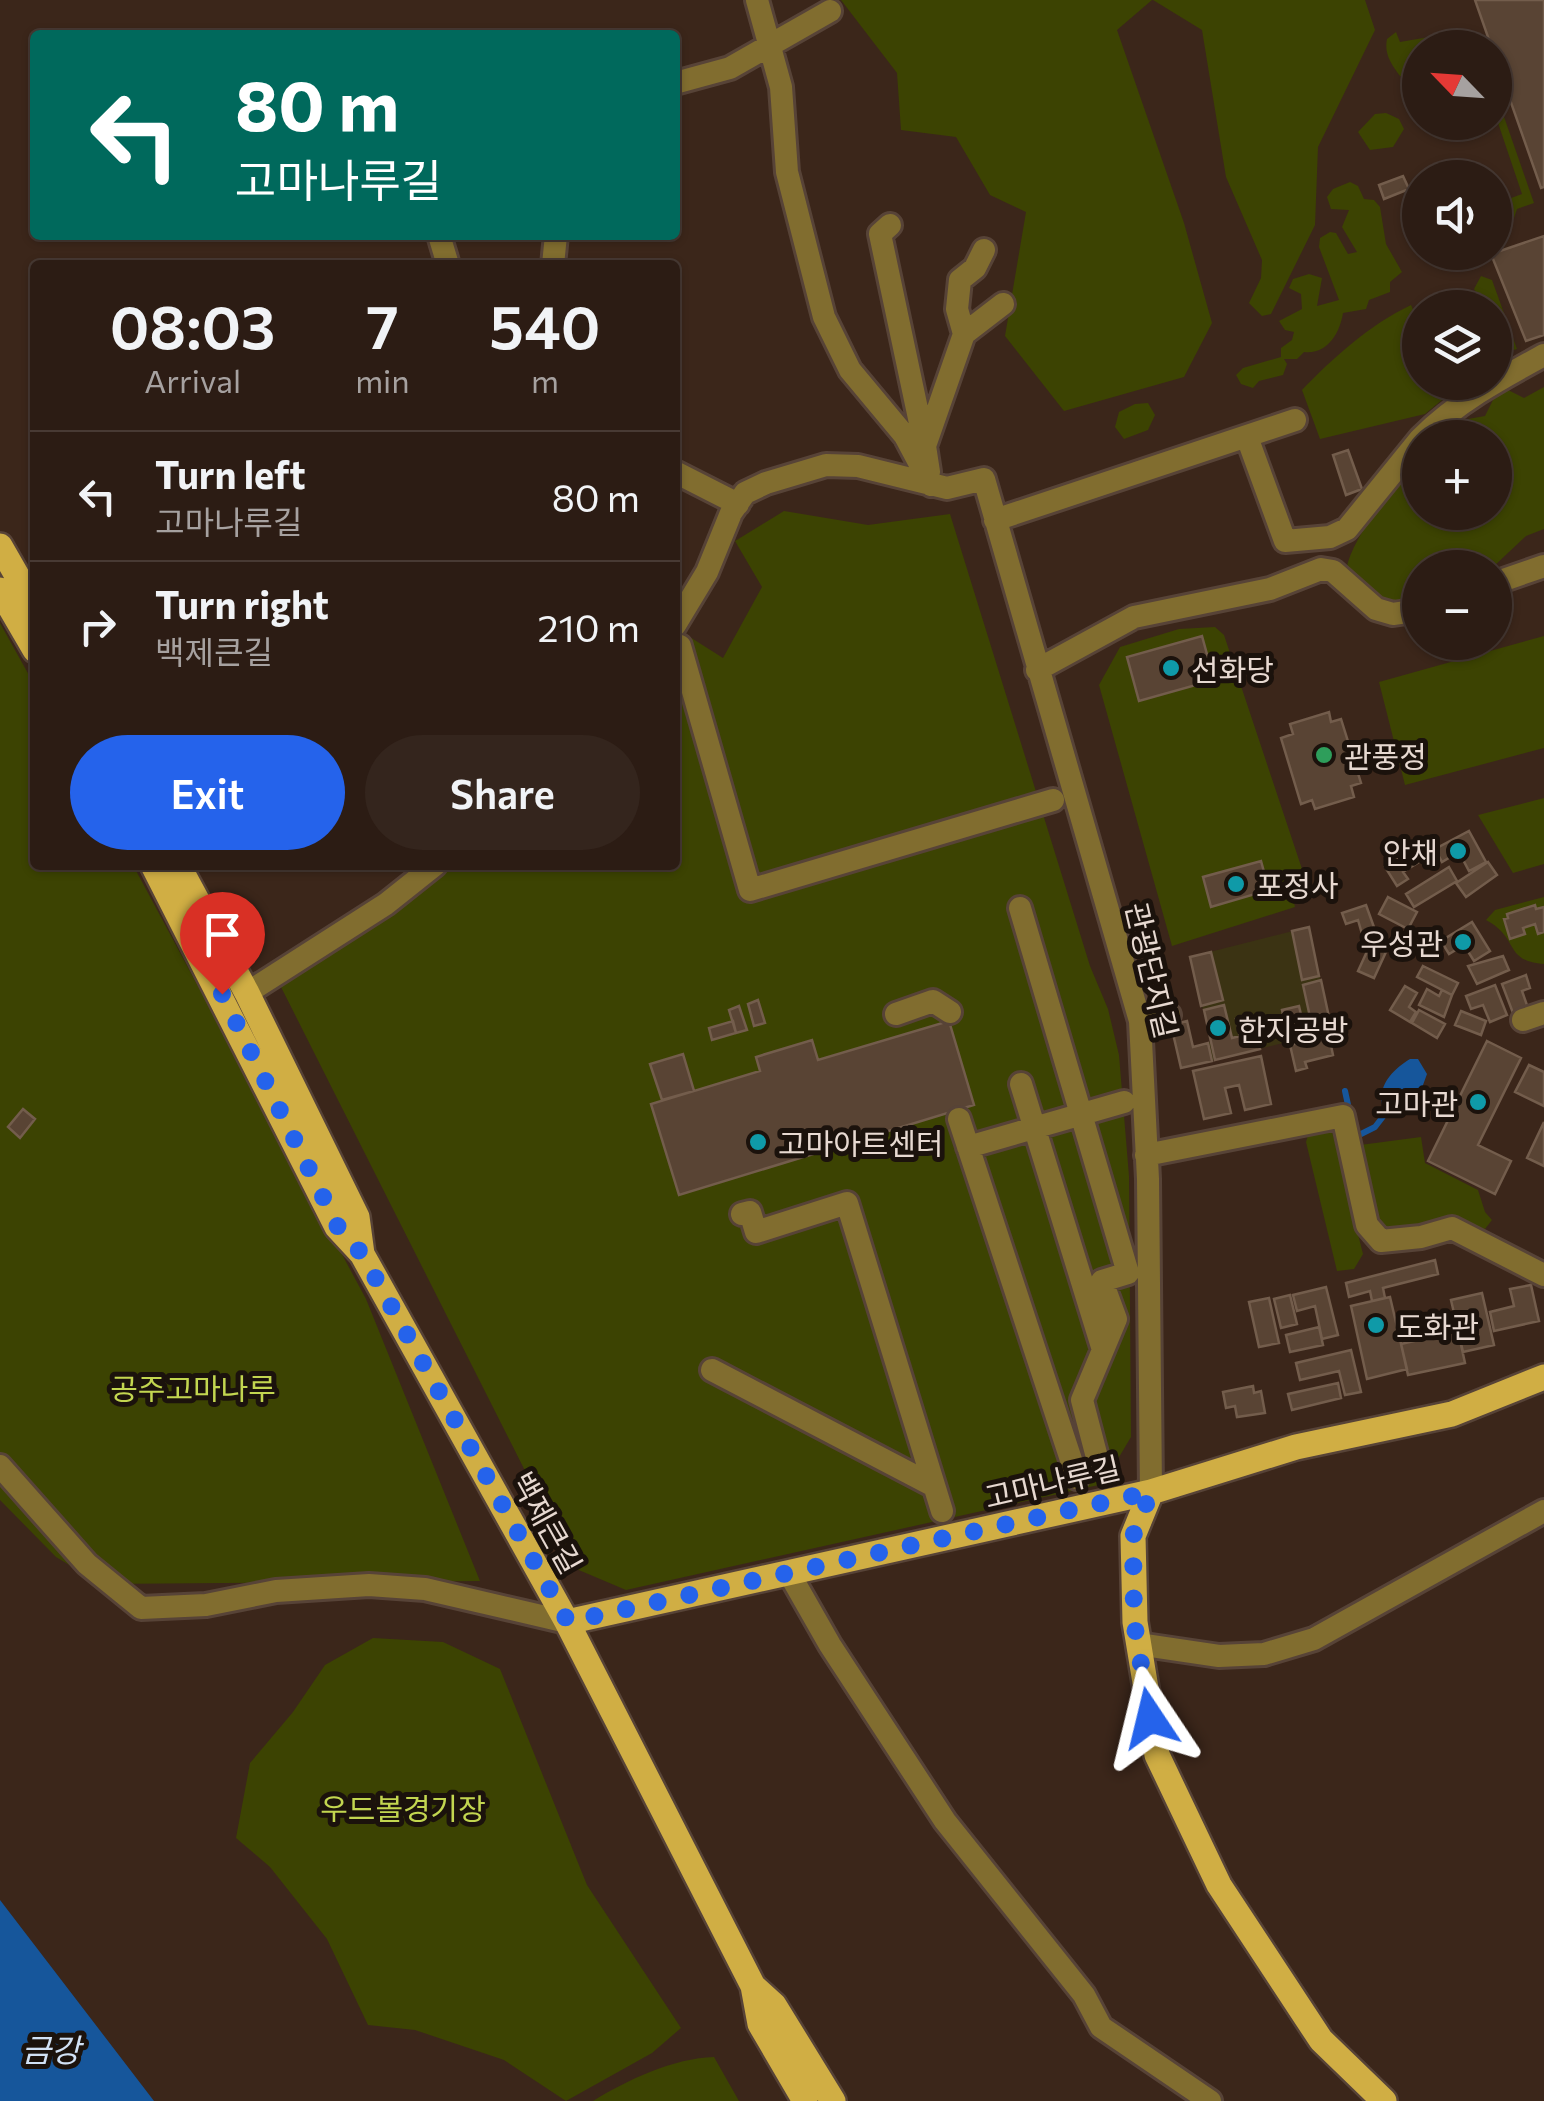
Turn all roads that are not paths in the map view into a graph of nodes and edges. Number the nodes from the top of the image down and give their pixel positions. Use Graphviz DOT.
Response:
graph roads {
  1 [pos="757,0"];
  2 [pos="830,11"];
  3 [pos="770,48"];
  4 [pos="680,81"];
  5 [pos="890,225"];
  6 [pos="984,250"];
  7 [pos="1003,304"];
  8 [pos="964,334"];
  9 [pos="1544,356"];
  10 [pos="1296,420"];
  11 [pos="1440,420"];
  12 [pos="1248,436"];
  13 [pos="925,446"];
  14 [pos="1402,461"];
  15 [pos="680,475"];
  16 [pos="931,485"];
  17 [pos="738,504"];
  18 [pos="995,520"];
  19 [pos="0,546"];
  20 [pos="1544,566"];
  21 [pos="1512,577"];
  22 [pos="0,590"];
  23 [pos="30,597"];
  24 [pos="1402,613"];
  25 [pos="680,632"];
  26 [pos="30,641"];
  27 [pos="680,643"];
  28 [pos="1037,670"];
  29 [pos="1052,800"];
  30 [pos="155,870"];
  31 [pos="181,870"];
  32 [pos="429,870"];
  33 [pos="1020,908"];
  34 [pos="248,993"];
  35 [pos="950,1012"];
  36 [pos="896,1014"];
  37 [pos="1169,1014"];
  38 [pos="1140,1021"];
  39 [pos="1021,1084"];
  40 [pos="1124,1102"];
  41 [pos="1081,1114"];
  42 [pos="959,1119"];
  43 [pos="1035,1128"];
  44 [pos="968,1147"];
  45 [pos="1146,1155"];
  46 [pos="742,1214"];
  47 [pos="362,1254"];
  48 [pos="1544,1275"];
  49 [pos="1104,1350"];
  50 [pos="712,1370"];
  51 [pos="1544,1377"];
  52 [pos="1100,1464"];
  53 [pos="0,1466"];
  54 [pos="1078,1478"];
  55 [pos="934,1486"];
  56 [pos="1151,1492"];
  57 [pos="942,1511"];
  58 [pos="1544,1511"];
  59 [pos="788,1574"];
  60 [pos="568,1622"];
  61 [pos="1138,1644"];
  62 [pos="753,1986"];
  63 [pos="805,2101"];
  64 [pos="833,2101"];
  65 [pos="1210,2101"];
  66 [pos="1384,2101"];
  1 -- 3 [label="street"];
  2 -- 3 [label="street"];
  3 -- 4 [label="street"];
  3 -- 16 [label="street"];
  5 -- 13 [label="street"];
  6 -- 8 [label="street"];
  7 -- 8 [label="street"];
  8 -- 13 [label="street"];
  9 -- 11 [label="street"];
  10 -- 12 [label="street"];
  12 -- 14 [label="street"];
  12 -- 18 [label="street"];
  13 -- 16 [label="street"];
  15 -- 17 [label="street"];
  16 -- 17 [label="street"];
  16 -- 18 [label="street, 관광단지길"];
  17 -- 25 [label="street"];
  18 -- 28 [label="street, 관광단지길"];
  19 -- 23 [label="main road"];
  20 -- 21 [label="street"];
  22 -- 26 [label="main road"];
  24 -- 28 [label="street"];
  27 -- 29 [label="street"];
  28 -- 38 [label="street, 관광단지길"];
  30 -- 47 [label="main road, 백제큰길"];
  31 -- 34 [label="main road, 백제큰길"];
  32 -- 34 [label="street"];
  33 -- 41 [label="street"];
  34 -- 47 [label="main road, 백제큰길"];
  35 -- 36 [label="street"];
  37 -- 38 [label="street"];
  38 -- 45 [label="street, 관광단지길"];
  39 -- 43 [label="street"];
  40 -- 41 [label="street"];
  41 -- 43 [label="street"];
  41 -- 49 [label="street"];
  42 -- 44 [label="street"];
  43 -- 44 [label="street"];
  43 -- 49 [label="street"];
  44 -- 54 [label="street"];
  45 -- 48 [label="street"];
  45 -- 56 [label="street, 관광단지길"];
  46 -- 55 [label="street"];
  47 -- 60 [label="main road, 백제큰길"];
  49 -- 52 [label="street"];
  50 -- 55 [label="street"];
  51 -- 56 [label="main road, 고마나루길"];
  53 -- 60 [label="street"];
  55 -- 57 [label="street"];
  56 -- 59 [label="main road, 고마나루길"];
  56 -- 61 [label="main road"];
  58 -- 61 [label="street"];
  59 -- 60 [label="main road, 고마나루길"];
  59 -- 65 [label="street"];
  60 -- 62 [label="main road, 백제큰길"];
  61 -- 66 [label="main road"];
  62 -- 63 [label="main road, 백제큰길"];
  62 -- 64 [label="main road, 백제큰길"];
}
